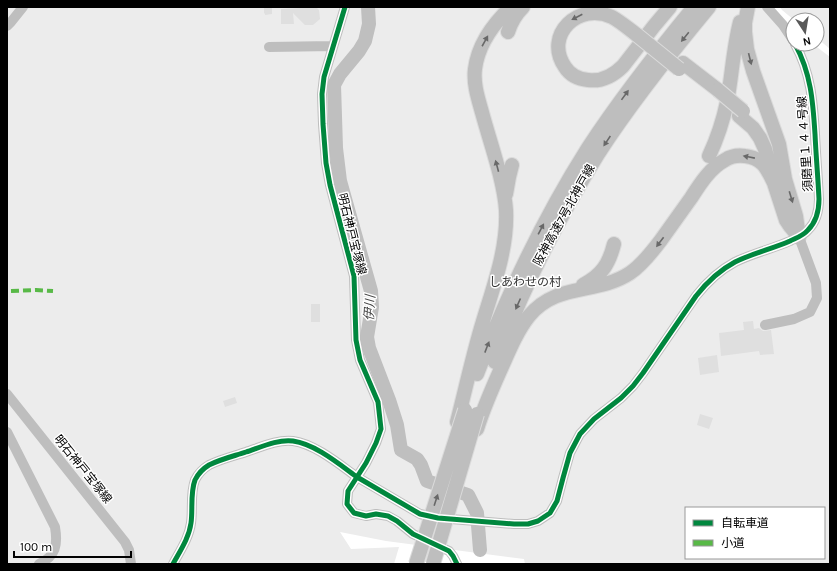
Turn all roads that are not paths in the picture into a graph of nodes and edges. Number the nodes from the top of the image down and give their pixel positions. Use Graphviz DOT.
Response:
graph roads {
  1 [pos="23,7"];
  2 [pos="345,7"];
  3 [pos="511,7"];
  4 [pos="524,7"];
  5 [pos="611,7"];
  6 [pos="670,7"];
  7 [pos="694,7"];
  8 [pos="709,7"];
  9 [pos="747,7"];
  10 [pos="767,7"];
  11 [pos="7,26"];
  12 [pos="785,28"];
  13 [pos="508,32"];
  14 [pos="639,33"];
  15 [pos="333,46"];
  16 [pos="269,47"];
  17 [pos="799,52"];
  18 [pos="709,156"];
  19 [pos="512,165"];
  20 [pos="779,181"];
  21 [pos="506,204"];
  22 [pos="799,237"];
  23 [pos="614,244"];
  24 [pos="572,290"];
  25 [pos="765,325"];
  26 [pos="7,394"];
  27 [pos="471,412"];
  28 [pos="7,432"];
  29 [pos="356,477"];
  30 [pos="39,564"];
  31 [pos="131,564"];
  32 [pos="173,564"];
  33 [pos="416,564"];
  34 [pos="433,564"];
  35 [pos="457,564"];
  1 -- 11 [label="street"];
  2 -- 15 [label="street, 明石神戸宝塚線"];
  21 -- 3 [label="highway, one-way"];
  4 -- 13 [label="highway"];
  5 -- 14 [label="highway"];
  14 -- 6 [label="highway, one-way"];
  27 -- 7 [label="highway, 阪神高速7号北神戸線, one-way"];
  8 -- 27 [label="highway, 阪神高速7号北神戸線, one-way"];
  9 -- 18 [label="highway"];
  9 -- 20 [label="highway, one-way"];
  10 -- 12 [label="street"];
  14 -- 20 [label="highway, bridge"];
  15 -- 16 [label="street"];
  15 -- 29 [label="street, 明石神戸宝塚線"];
  17 -- 22 [label="street, 須磨里１４４号線"];
  19 -- 21 [label="highway"];
  20 -- 22 [label="highway"];
  20 -- 24 [label="highway, one-way"];
  21 -- 27 [label="highway"];
  22 -- 25 [label="street"];
  22 -- 29 [label="street"];
  23 -- 24 [label="highway"];
  24 -- 27 [label="highway"];
  26 -- 31 [label="street, 明石神戸宝塚線"];
  33 -- 27 [label="highway, 阪神高速7号北神戸線, one-way, bridge"];
  27 -- 34 [label="highway, 阪神高速7号北神戸線, bridge"];
  28 -- 30 [label="street"];
  29 -- 32 [label="street"];
  29 -- 35 [label="street, 明石神戸宝塚線"];
}
